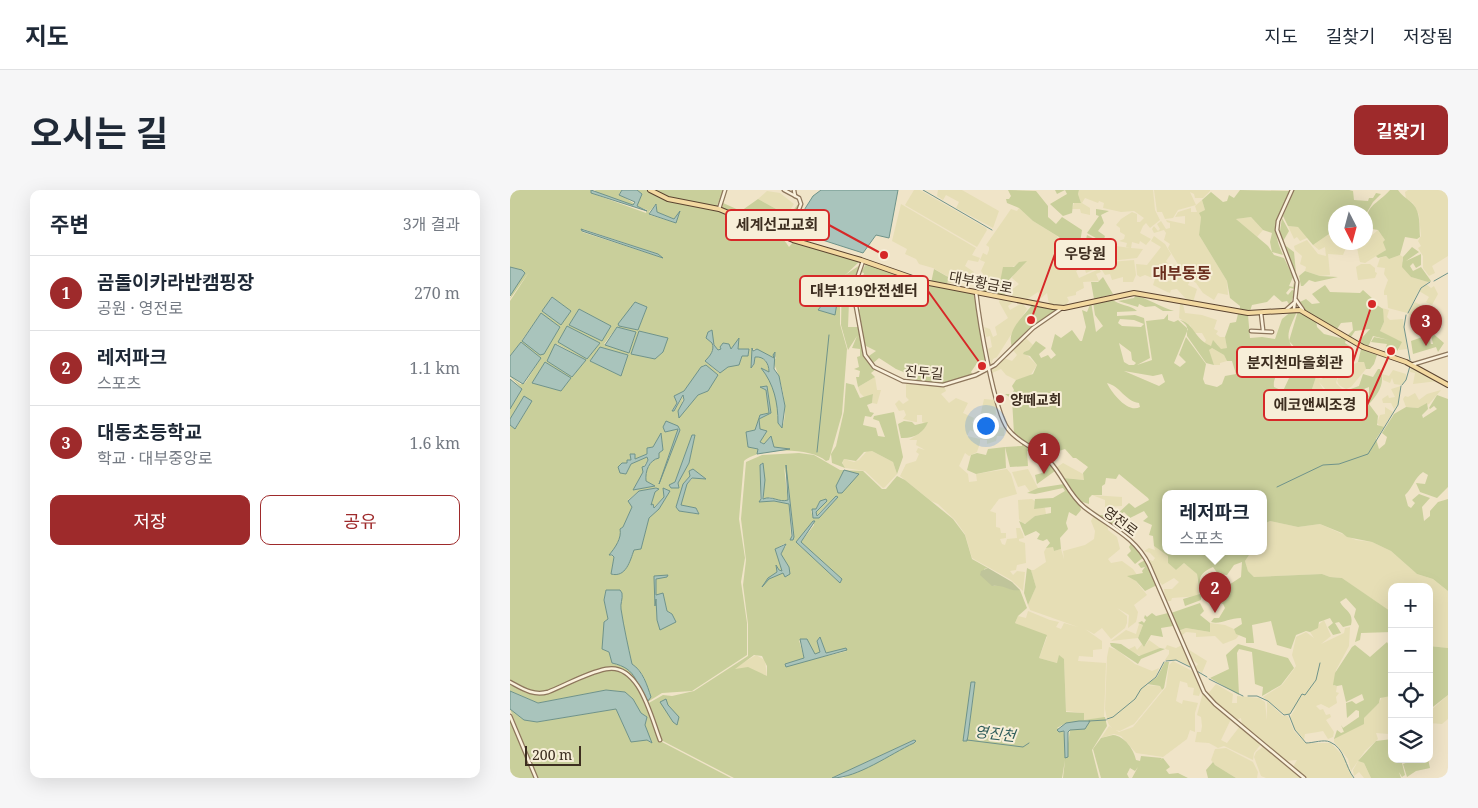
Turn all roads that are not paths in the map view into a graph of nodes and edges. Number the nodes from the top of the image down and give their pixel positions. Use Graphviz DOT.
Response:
graph roads {
  1 [pos="650,190"];
  2 [pos="725,190"];
  3 [pos="784,190"];
  4 [pos="794,190"];
  5 [pos="1292,190"];
  6 [pos="795,196"];
  7 [pos="719,209"];
  8 [pos="799,242"];
  9 [pos="863,261"];
  10 [pos="976,292"];
  11 [pos="1296,299"];
  12 [pos="1062,308"];
  13 [pos="1294,309"];
  14 [pos="1286,310"];
  15 [pos="1303,311"];
  16 [pos="1261,313"];
  17 [pos="1263,330"];
  18 [pos="1251,331"];
  19 [pos="1272,332"];
  20 [pos="1448,354"];
  21 [pos="1412,365"];
  22 [pos="990,368"];
  23 [pos="1448,385"];
  24 [pos="510,682"];
  25 [pos="510,716"];
  26 [pos="660,740"];
  27 [pos="536,778"];
  28 [pos="1304,778"];
  1 -- 7 [label="main road, 대부황금로"];
  2 -- 7 [label="street"];
  3 -- 6 [label="street"];
  4 -- 6 [label="street"];
  5 -- 11 [label="street"];
  6 -- 8 [label="street"];
  7 -- 8 [label="main road, 대부황금로"];
  8 -- 9 [label="main road, 대부황금로"];
  9 -- 10 [label="main road, 대부황금로"];
  9 -- 22 [label="street, 진두길"];
  10 -- 12 [label="main road, 대부황금로"];
  10 -- 22 [label="street, 영전로"];
  11 -- 13 [label="street"];
  11 -- 14 [label="street"];
  11 -- 15 [label="street"];
  12 -- 16 [label="main road, 대부황금로"];
  12 -- 22 [label="street, 진두길"];
  13 -- 14 [label="main road, 대부황금로"];
  13 -- 15 [label="main road, 대부황금로"];
  14 -- 16 [label="main road, 대부황금로"];
  15 -- 21 [label="main road, 대부황금로"];
  16 -- 17 [label="street"];
  17 -- 18 [label="street"];
  17 -- 19 [label="street"];
  20 -- 21 [label="street"];
  21 -- 23 [label="main road, 대부황금로"];
  22 -- 28 [label="street, 영전로"];
  24 -- 26 [label="street"];
  25 -- 27 [label="street"];
}
